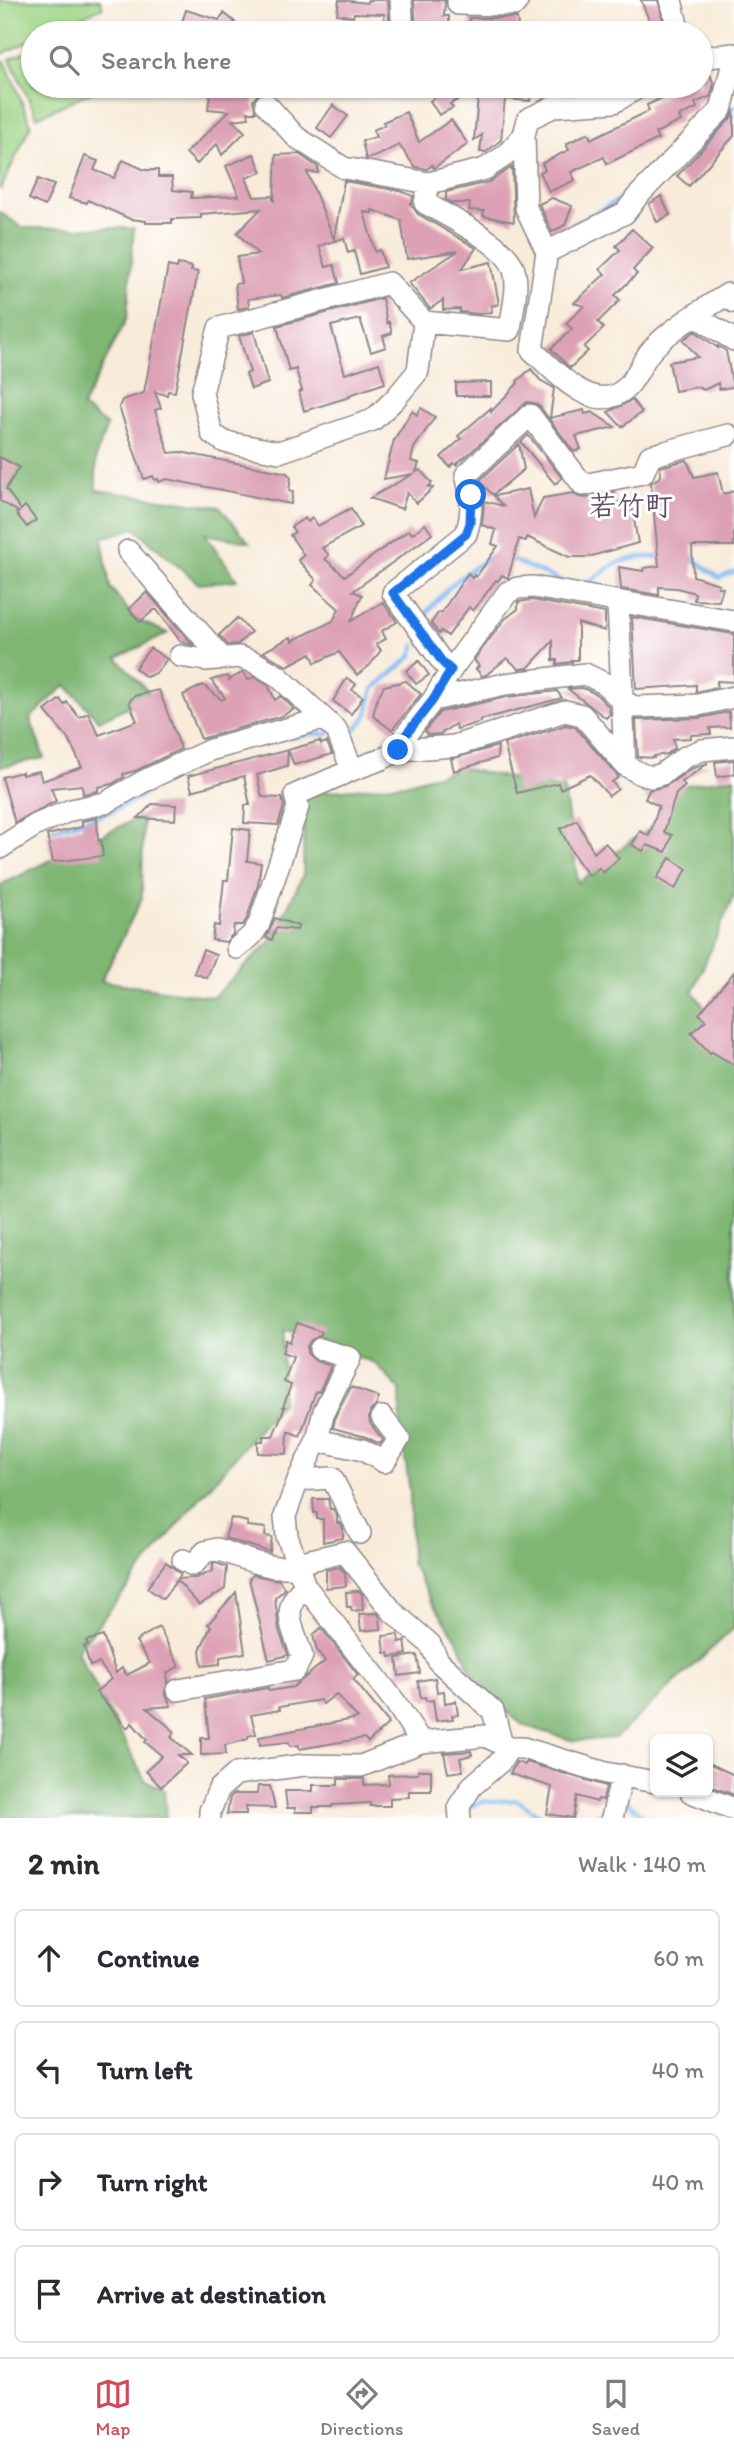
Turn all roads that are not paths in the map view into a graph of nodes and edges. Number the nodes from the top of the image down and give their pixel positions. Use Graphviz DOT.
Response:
graph roads {
  1 [pos="401,0"];
  2 [pos="458,0"];
  3 [pos="518,0"];
  4 [pos="671,0"];
  5 [pos="402,21"];
  6 [pos="676,21"];
  7 [pos="734,56"];
  8 [pos="713,57"];
  9 [pos="621,98"];
  10 [pos="266,104"];
  11 [pos="524,135"];
  12 [pos="429,183"];
  13 [pos="547,252"];
  14 [pos="733,299"];
  15 [pos="694,315"];
  16 [pos="424,322"];
  17 [pos="734,340"];
  18 [pos="728,435"];
  19 [pos="128,551"];
  20 [pos="618,602"];
  21 [pos="734,621"];
  22 [pos="180,656"];
  23 [pos="221,657"];
  24 [pos="451,670"];
  25 [pos="734,697"];
  26 [pos="433,700"];
  27 [pos="622,701"];
  28 [pos="322,719"];
  29 [pos="734,747"];
  30 [pos="398,750"];
  31 [pos="625,765"];
  32 [pos="352,770"];
  33 [pos="0,848"];
  34 [pos="237,948"];
  35 [pos="320,1349"];
  36 [pos="382,1417"];
  37 [pos="317,1440"];
  38 [pos="298,1480"];
  39 [pos="360,1533"];
  40 [pos="183,1560"];
  41 [pos="301,1572"];
  42 [pos="178,1690"];
  43 [pos="421,1742"];
  44 [pos="505,1746"];
  45 [pos="622,1775"];
  46 [pos="650,1781"];
  47 [pos="704,1797"];
  48 [pos="734,1809"];
  49 [pos="210,1818"];
  50 [pos="460,1818"];
  51 [pos="612,1818"];
  1 -- 5 [label="street"];
  2 -- 3 [label="street"];
  4 -- 6 [label="street"];
  7 -- 8 [label="street"];
  7 -- 13 [label="street"];
  9 -- 11 [label="street"];
  10 -- 12 [label="street"];
  11 -- 12 [label="street"];
  11 -- 13 [label="street"];
  12 -- 16 [label="street"];
  13 -- 15 [label="street"];
  14 -- 15 [label="street"];
  15 -- 17 [label="street"];
  16 -- 16 [label="street"];
  18 -- 24 [label="street"];
  19 -- 23 [label="street"];
  20 -- 21 [label="street"];
  20 -- 24 [label="street"];
  20 -- 27 [label="street"];
  22 -- 23 [label="street"];
  23 -- 28 [label="street"];
  24 -- 26 [label="street"];
  25 -- 27 [label="street"];
  26 -- 27 [label="street"];
  26 -- 30 [label="street"];
  27 -- 31 [label="street"];
  28 -- 32 [label="street"];
  28 -- 33 [label="street"];
  29 -- 31 [label="street"];
  30 -- 31 [label="street"];
  30 -- 32 [label="street"];
  32 -- 34 [label="street"];
  35 -- 37 [label="street"];
  36 -- 37 [label="street"];
  37 -- 38 [label="street"];
  38 -- 39 [label="street"];
  38 -- 41 [label="street"];
  40 -- 41 [label="street"];
  41 -- 42 [label="street"];
  41 -- 43 [label="street"];
  41 -- 44 [label="street"];
  43 -- 44 [label="street"];
  43 -- 49 [label="street"];
  44 -- 45 [label="street"];
  44 -- 50 [label="street"];
  45 -- 46 [label="street"];
  45 -- 51 [label="street"];
  47 -- 48 [label="street"];
}
